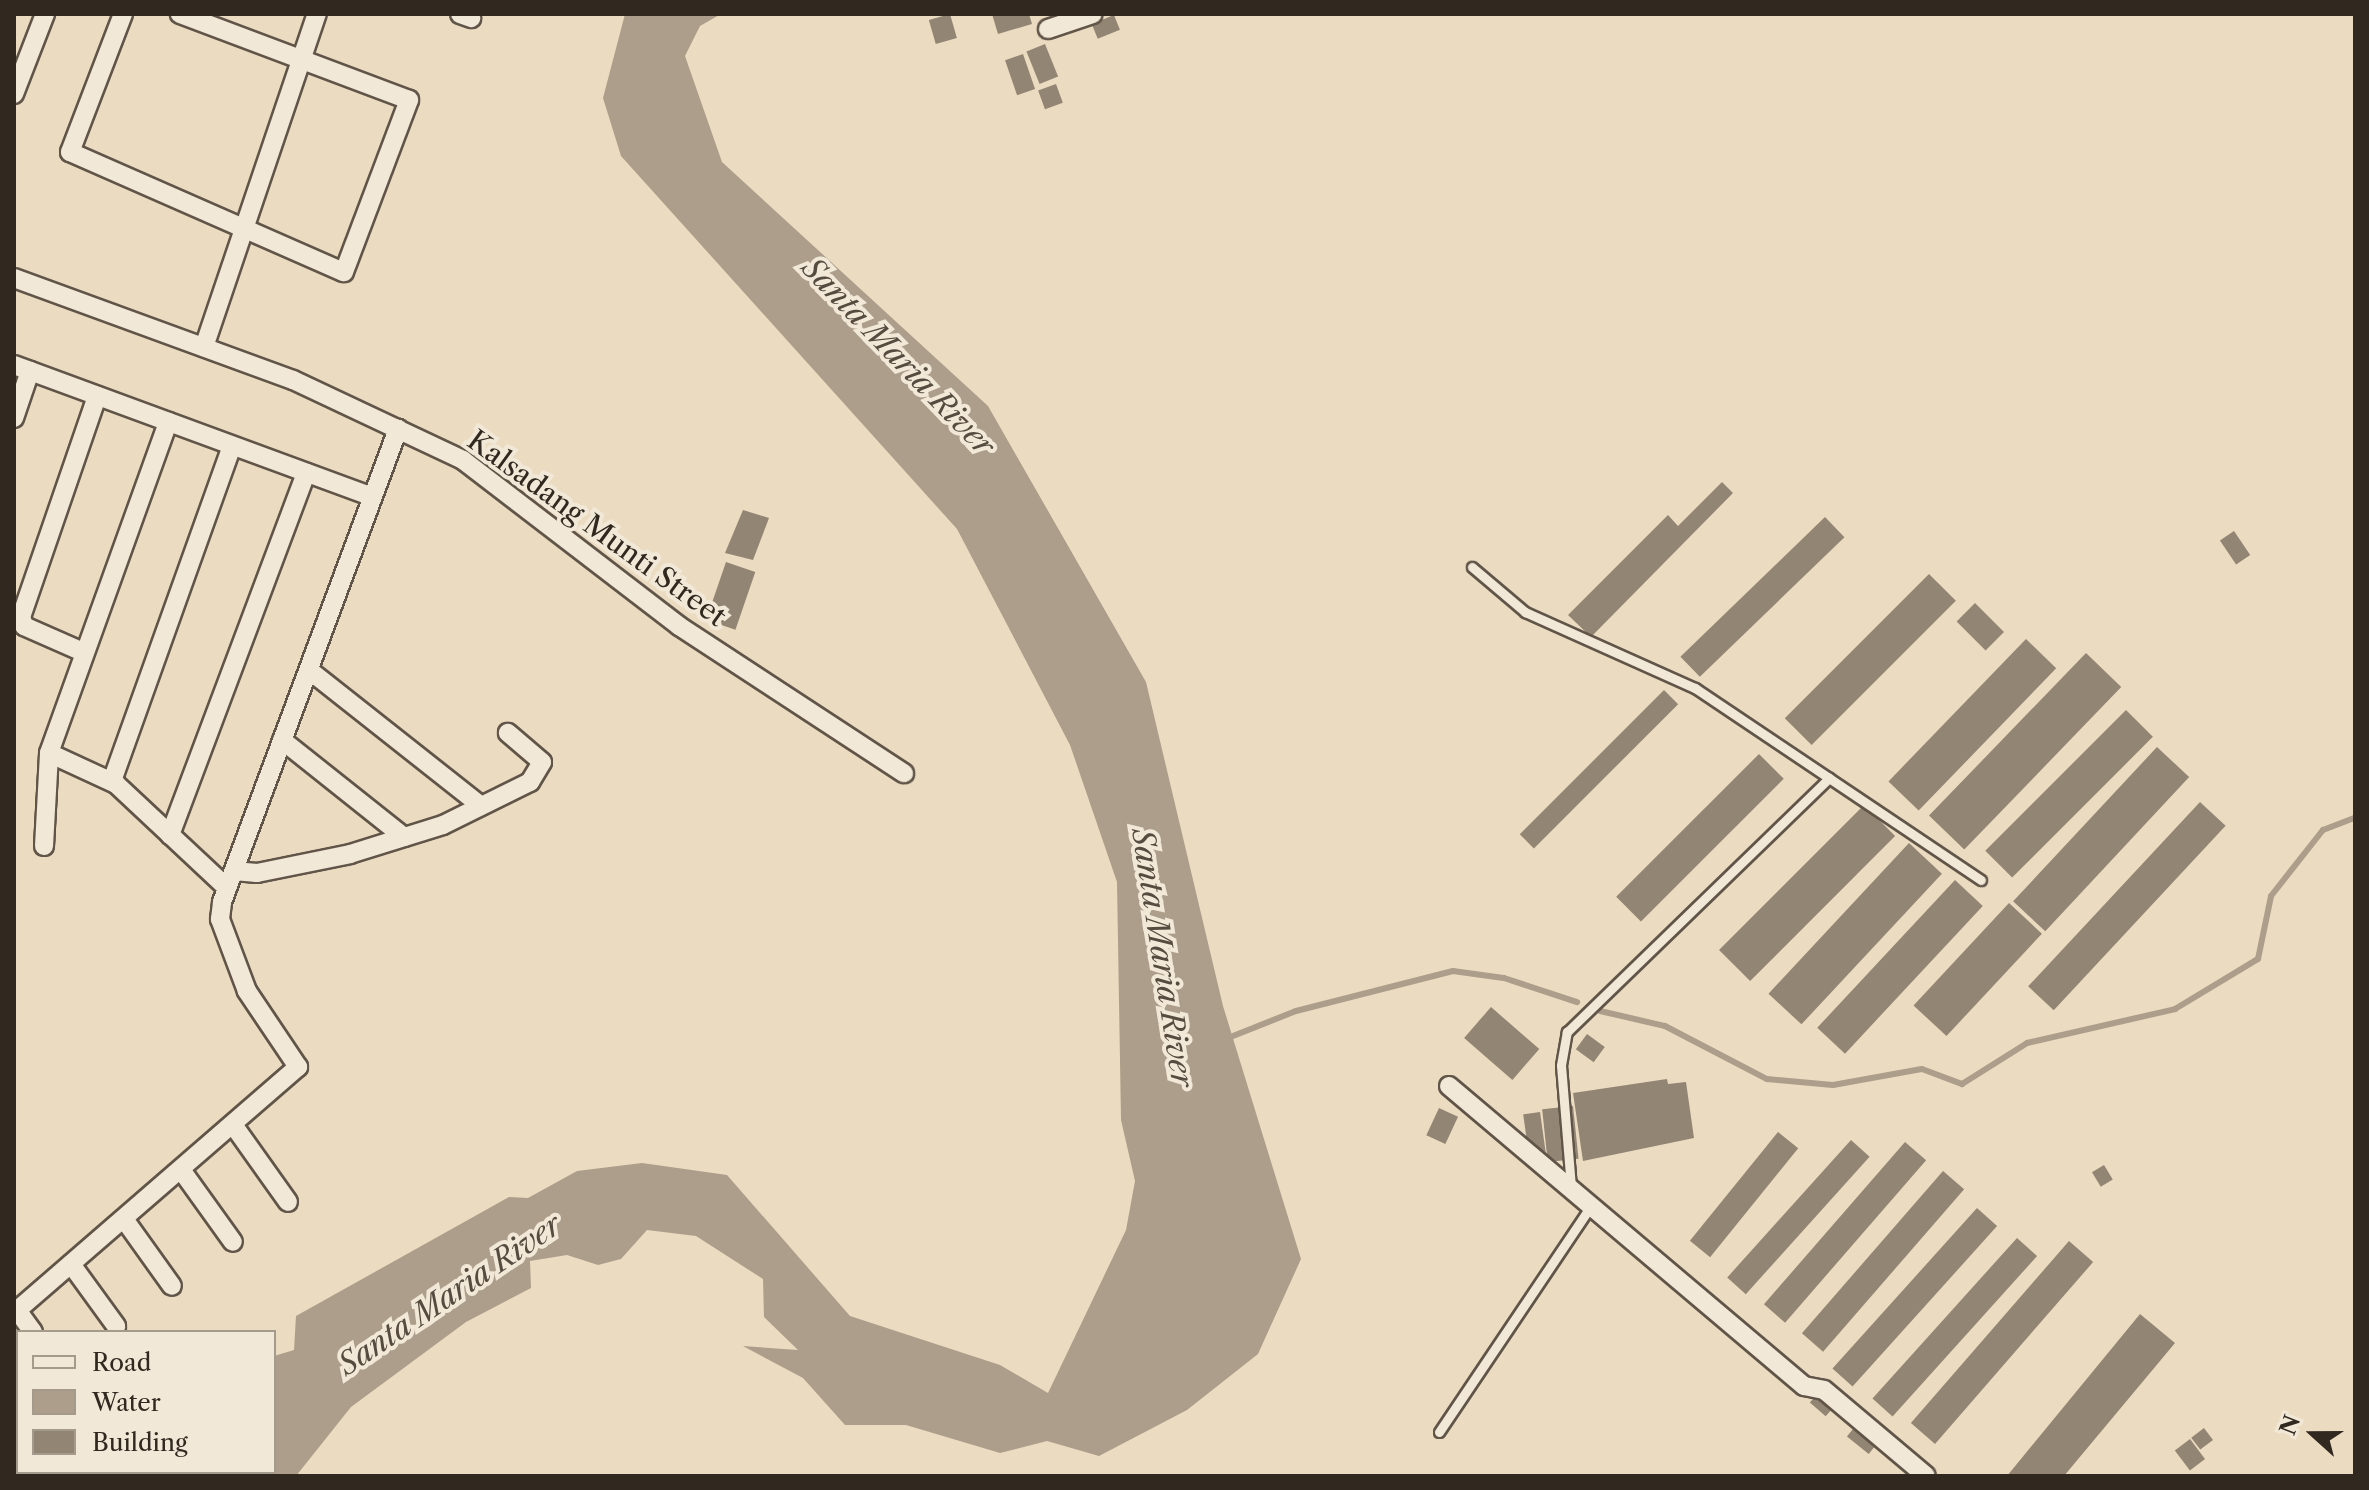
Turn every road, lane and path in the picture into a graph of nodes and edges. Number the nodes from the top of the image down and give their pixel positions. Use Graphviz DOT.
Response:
graph roads {
  1 [pos="45,14"];
  2 [pos="123,14"];
  3 [pos="180,14"];
  4 [pos="317,14"];
  5 [pos="1093,14"];
  6 [pos="1048,29"];
  7 [pos="305,61"];
  8 [pos="14,94"];
  9 [pos="249,230"];
  10 [pos="14,278"];
  11 [pos="204,347"];
  12 [pos="22,368"];
  13 [pos="97,396"];
  14 [pos="14,418"];
  15 [pos="168,422"];
  16 [pos="398,429"];
  17 [pos="232,446"];
  18 [pos="306,473"];
  19 [pos="372,497"];
  20 [pos="1472,567"];
  21 [pos="83,652"];
  22 [pos="309,670"];
  23 [pos="508,733"];
  24 [pos="282,740"];
  25 [pos="49,753"];
  26 [pos="904,773"];
  27 [pos="1829,778"];
  28 [pos="112,781"];
  29 [pos="481,806"];
  30 [pos="170,835"];
  31 [pos="404,837"];
  32 [pos="44,846"];
  33 [pos="230,879"];
  34 [pos="1981,880"];
  35 [pos="1449,1086"];
  36 [pos="234,1126"];
  37 [pos="182,1171"];
  38 [pos="1572,1195"];
  39 [pos="288,1202"];
  40 [pos="1589,1209"];
  41 [pos="124,1219"];
  42 [pos="233,1242"];
  43 [pos="71,1264"];
  44 [pos="172,1286"];
  45 [pos="16,1311"];
  46 [pos="116,1326"];
  47 [pos="31,1330"];
  48 [pos="1439,1432"];
  49 [pos="1926,1476"];
  1 -- 8 [label="street"];
  2 -- 9 [label="street"];
  3 -- 7 [label="street"];
  4 -- 7 [label="street"];
  5 -- 6 [label="street"];
  7 -- 9 [label="street"];
  7 -- 9 [label="street"];
  9 -- 11 [label="street"];
  10 -- 11 [label="street, Kalsadang Munti Street"];
  11 -- 16 [label="street, Kalsadang Munti Street"];
  12 -- 13 [label="street"];
  12 -- 14 [label="street"];
  13 -- 15 [label="street"];
  13 -- 21 [label="street"];
  15 -- 17 [label="street"];
  15 -- 21 [label="street"];
  16 -- 19 [label="street"];
  16 -- 26 [label="street, Kalsadang Munti Street"];
  17 -- 18 [label="street"];
  17 -- 28 [label="street"];
  18 -- 19 [label="street"];
  18 -- 30 [label="street"];
  19 -- 22 [label="street"];
  20 -- 27 [label="lane"];
  21 -- 25 [label="street"];
  22 -- 24 [label="street"];
  22 -- 29 [label="street"];
  23 -- 29 [label="street"];
  24 -- 31 [label="street"];
  24 -- 33 [label="street"];
  25 -- 28 [label="street"];
  25 -- 32 [label="street"];
  27 -- 34 [label="lane"];
  27 -- 38 [label="lane"];
  28 -- 30 [label="street"];
  29 -- 31 [label="street"];
  30 -- 33 [label="street"];
  31 -- 33 [label="street"];
  33 -- 36 [label="street"];
  35 -- 38 [label="street"];
  36 -- 37 [label="street"];
  36 -- 39 [label="street"];
  37 -- 41 [label="street"];
  37 -- 42 [label="street"];
  38 -- 40 [label="street"];
  40 -- 48 [label="lane"];
  40 -- 49 [label="street"];
  41 -- 43 [label="street"];
  41 -- 44 [label="street"];
  43 -- 45 [label="street"];
  43 -- 46 [label="street"];
  45 -- 47 [label="street"];
}
